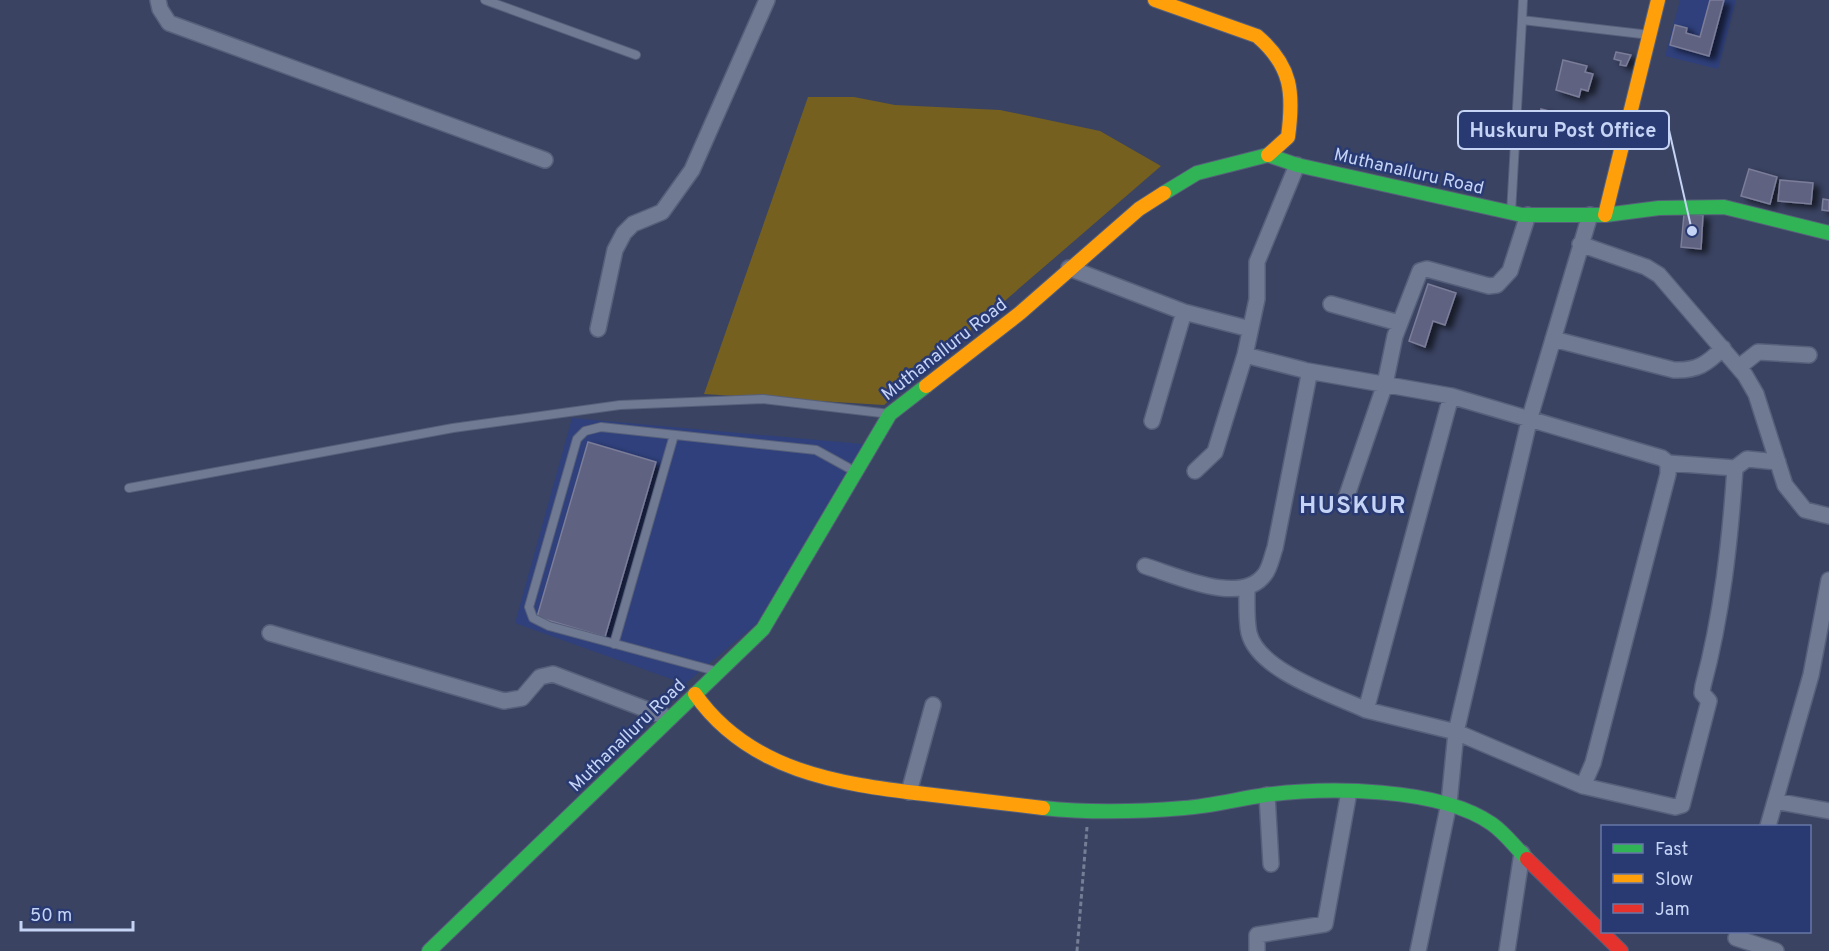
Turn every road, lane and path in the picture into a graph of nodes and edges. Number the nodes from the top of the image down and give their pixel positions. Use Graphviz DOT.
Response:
graph roads {
  1 [pos="158,0"];
  2 [pos="484,0"];
  3 [pos="767,0"];
  4 [pos="1155,0"];
  5 [pos="1523,0"];
  6 [pos="1658,0"];
  7 [pos="1522,20"];
  8 [pos="1650,35"];
  9 [pos="636,55"];
  10 [pos="1268,155"];
  11 [pos="545,160"];
  12 [pos="1297,165"];
  13 [pos="1511,213"];
  14 [pos="1528,215"];
  15 [pos="1597,215"];
  16 [pos="1829,232"];
  17 [pos="1580,244"];
  18 [pos="1069,268"];
  19 [pos="1331,304"];
  20 [pos="1184,312"];
  21 [pos="1400,323"];
  22 [pos="598,329"];
  23 [pos="1250,329"];
  24 [pos="1553,339"];
  25 [pos="1723,348"];
  26 [pos="1245,355"];
  27 [pos="1809,355"];
  28 [pos="1739,367"];
  29 [pos="1308,371"];
  30 [pos="1385,384"];
  31 [pos="1451,396"];
  32 [pos="890,414"];
  33 [pos="1530,417"];
  34 [pos="1152,421"];
  35 [pos="674,435"];
  36 [pos="1778,462"];
  37 [pos="1668,463"];
  38 [pos="1735,468"];
  39 [pos="1195,471"];
  40 [pos="856,472"];
  41 [pos="129,488"];
  42 [pos="1345,501"];
  43 [pos="1829,516"];
  44 [pos="1145,566"];
  45 [pos="1829,580"];
  46 [pos="1247,587"];
  47 [pos="270,633"];
  48 [pos="614,644"];
  49 [pos="1822,660"];
  50 [pos="719,672"];
  51 [pos="694,694"];
  52 [pos="933,705"];
  53 [pos="1366,710"];
  54 [pos="669,718"];
  55 [pos="1456,732"];
  56 [pos="1583,786"];
  57 [pos="909,792"];
  58 [pos="1349,792"];
  59 [pos="1267,795"];
  60 [pos="1775,801"];
  61 [pos="1449,803"];
  62 [pos="1829,811"];
  63 [pos="1088,813"];
  64 [pos="1768,825"];
  65 [pos="1522,853"];
  66 [pos="1271,864"];
  67 [pos="1601,931"];
  68 [pos="1603,933"];
  69 [pos="1735,940"];
  70 [pos="429,951"];
  71 [pos="1077,951"];
  72 [pos="1257,951"];
  73 [pos="1418,951"];
  74 [pos="1507,951"];
  75 [pos="1621,951"];
  76 [pos="1776,951"];
  1 -- 11 [label="street"];
  2 -- 9 [label="lane"];
  3 -- 22 [label="street"];
  4 -- 10 [label="street"];
  5 -- 7 [label="lane"];
  6 -- 8 [label="street"];
  7 -- 8 [label="lane"];
  7 -- 13 [label="lane"];
  8 -- 15 [label="street"];
  10 -- 12 [label="street, Muthanalluru Road"];
  10 -- 18 [label="street, Muthanalluru Road"];
  12 -- 13 [label="street, Muthanalluru Road"];
  12 -- 23 [label="street"];
  13 -- 14 [label="street, Muthanalluru Road"];
  14 -- 15 [label="street, Muthanalluru Road"];
  14 -- 21 [label="street"];
  15 -- 16 [label="street, Muthanalluru Road"];
  15 -- 17 [label="street"];
  17 -- 24 [label="street"];
  17 -- 25 [label="street"];
  18 -- 20 [label="street"];
  18 -- 32 [label="street, Muthanalluru Road"];
  19 -- 21 [label="street"];
  20 -- 23 [label="street"];
  20 -- 34 [label="street"];
  21 -- 30 [label="street"];
  23 -- 26 [label="street"];
  24 -- 25 [label="street"];
  24 -- 33 [label="street"];
  25 -- 28 [label="street"];
  26 -- 29 [label="street"];
  26 -- 39 [label="street"];
  27 -- 28 [label="street"];
  28 -- 36 [label="street"];
  29 -- 30 [label="street"];
  29 -- 46 [label="street"];
  30 -- 31 [label="street"];
  30 -- 42 [label="street"];
  31 -- 33 [label="street"];
  31 -- 53 [label="street"];
  32 -- 40 [label="street, Muthanalluru Road"];
  32 -- 41 [label="lane"];
  33 -- 37 [label="street"];
  33 -- 55 [label="street"];
  35 -- 40 [label="lane"];
  35 -- 48 [label="lane"];
  35 -- 48 [label="lane"];
  36 -- 38 [label="street"];
  36 -- 43 [label="street"];
  37 -- 38 [label="street"];
  37 -- 56 [label="street"];
  38 -- 56 [label="street"];
  40 -- 50 [label="street, Muthanalluru Road"];
  44 -- 46 [label="street"];
  45 -- 49 [label="street"];
  46 -- 53 [label="street"];
  47 -- 54 [label="street"];
  48 -- 50 [label="lane"];
  49 -- 60 [label="street"];
  50 -- 51 [label="street, Muthanalluru Road"];
  51 -- 54 [label="street, Muthanalluru Road"];
  51 -- 57 [label="street"];
  52 -- 57 [label="street"];
  53 -- 55 [label="street"];
  54 -- 70 [label="street, Muthanalluru Road"];
  55 -- 56 [label="street"];
  55 -- 61 [label="street"];
  57 -- 63 [label="street"];
  58 -- 59 [label="street"];
  58 -- 61 [label="street"];
  58 -- 72 [label="street"];
  59 -- 63 [label="street"];
  59 -- 66 [label="street"];
  60 -- 62 [label="street"];
  60 -- 64 [label="street"];
  61 -- 65 [label="street"];
  61 -- 73 [label="street"];
  63 -- 71 [label="path"];
  65 -- 67 [label="street"];
  65 -- 74 [label="street"];
  68 -- 75 [label="street"];
  69 -- 76 [label="street"];
}
